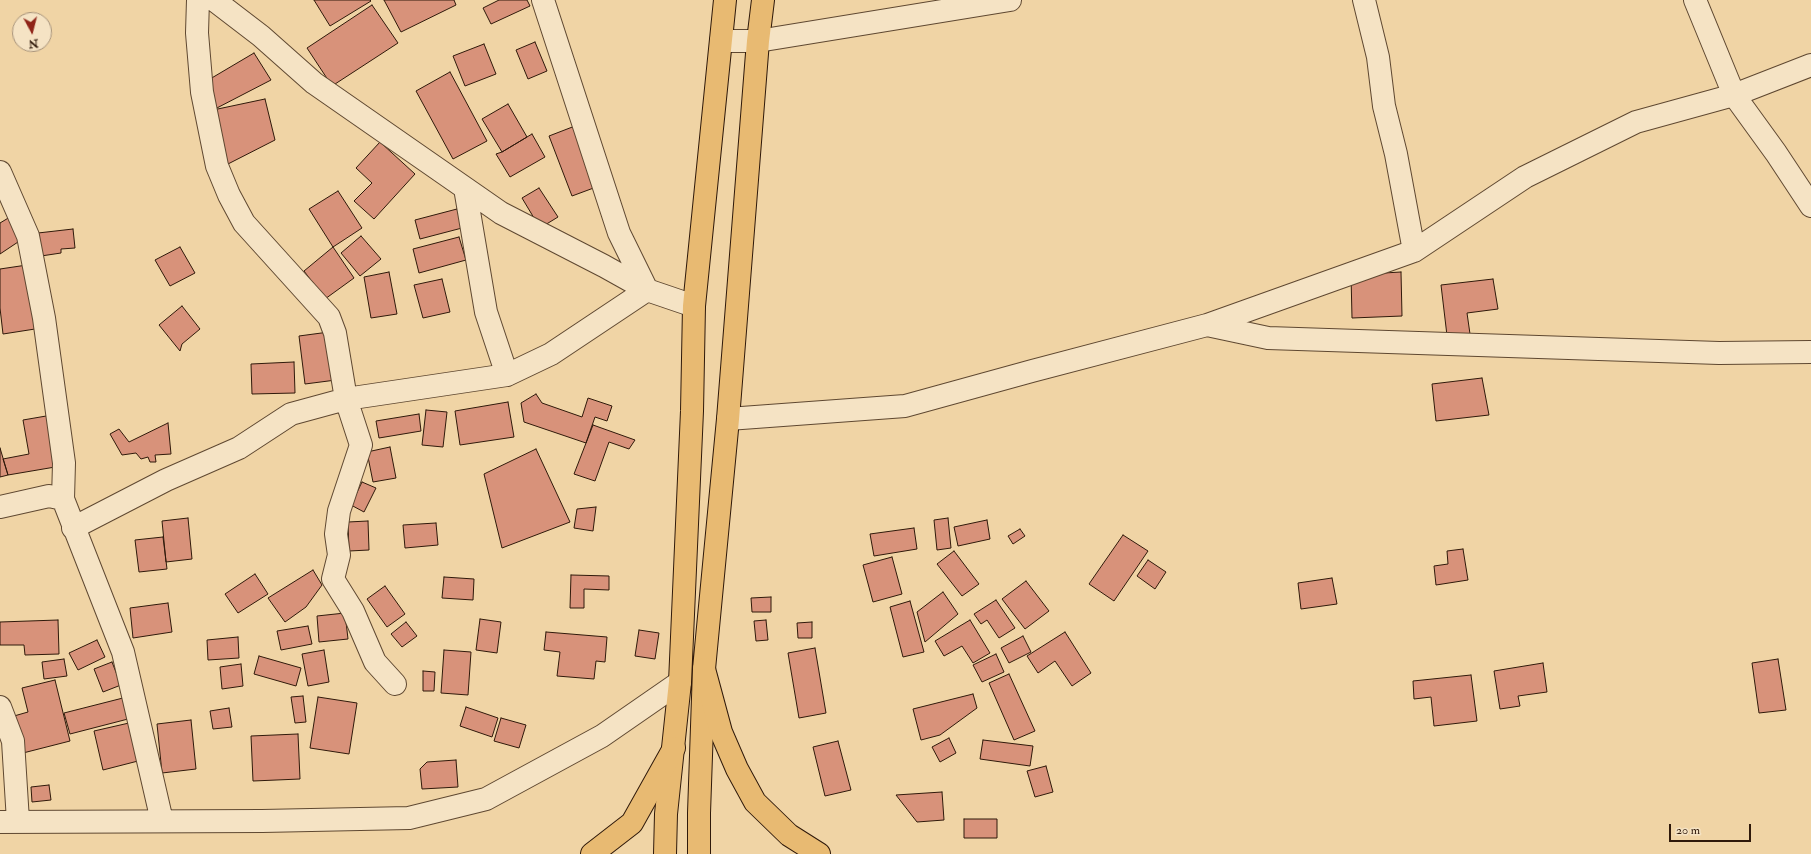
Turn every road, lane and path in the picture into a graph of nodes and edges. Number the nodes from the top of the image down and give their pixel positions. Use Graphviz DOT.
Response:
graph roads {
  1 [pos="198,0"];
  2 [pos="214,0"];
  3 [pos="543,0"];
  4 [pos="725,0"];
  5 [pos="763,0"];
  6 [pos="1010,0"];
  7 [pos="1364,0"];
  8 [pos="1695,0"];
  9 [pos="722,41"];
  10 [pos="758,41"];
  11 [pos="1811,65"];
  12 [pos="1734,95"];
  13 [pos="0,172"];
  14 [pos="465,188"];
  15 [pos="1811,206"];
  16 [pos="1414,251"];
  17 [pos="647,290"];
  18 [pos="694,306"];
  19 [pos="1207,325"];
  20 [pos="1811,352"];
  21 [pos="507,374"];
  22 [pos="346,399"];
  23 [pos="728,419"];
  24 [pos="63,499"];
  25 [pos="0,507"];
  26 [pos="73,528"];
  27 [pos="704,670"];
  28 [pos="680,682"];
  29 [pos="395,684"];
  30 [pos="0,707"];
  31 [pos="674,748"];
  32 [pos="9,821"];
  33 [pos="162,821"];
  34 [pos="592,854"];
  35 [pos="665,854"];
  36 [pos="699,854"];
  37 [pos="819,854"];
  1 -- 22 [label="street"];
  2 -- 14 [label="street"];
  3 -- 17 [label="street"];
  4 -- 9 [label="main road"];
  5 -- 10 [label="main road"];
  6 -- 10 [label="street"];
  7 -- 16 [label="street"];
  8 -- 12 [label="street"];
  9 -- 10 [label="street"];
  9 -- 18 [label="main road"];
  10 -- 23 [label="main road"];
  11 -- 12 [label="street"];
  12 -- 15 [label="street"];
  12 -- 16 [label="street"];
  13 -- 24 [label="street"];
  14 -- 17 [label="street"];
  14 -- 21 [label="street"];
  16 -- 19 [label="street"];
  17 -- 18 [label="street"];
  17 -- 21 [label="street"];
  18 -- 28 [label="main road"];
  19 -- 20 [label="street"];
  19 -- 23 [label="street"];
  21 -- 22 [label="street"];
  22 -- 26 [label="street"];
  22 -- 29 [label="street"];
  23 -- 27 [label="main road"];
  24 -- 25 [label="street"];
  24 -- 26 [label="street"];
  26 -- 33 [label="street"];
  27 -- 36 [label="main road"];
  27 -- 37 [label="main road"];
  28 -- 31 [label="main road"];
  28 -- 33 [label="street"];
  30 -- 32 [label="street"];
  31 -- 34 [label="main road"];
  31 -- 35 [label="main road"];
  32 -- 33 [label="street"];
}
